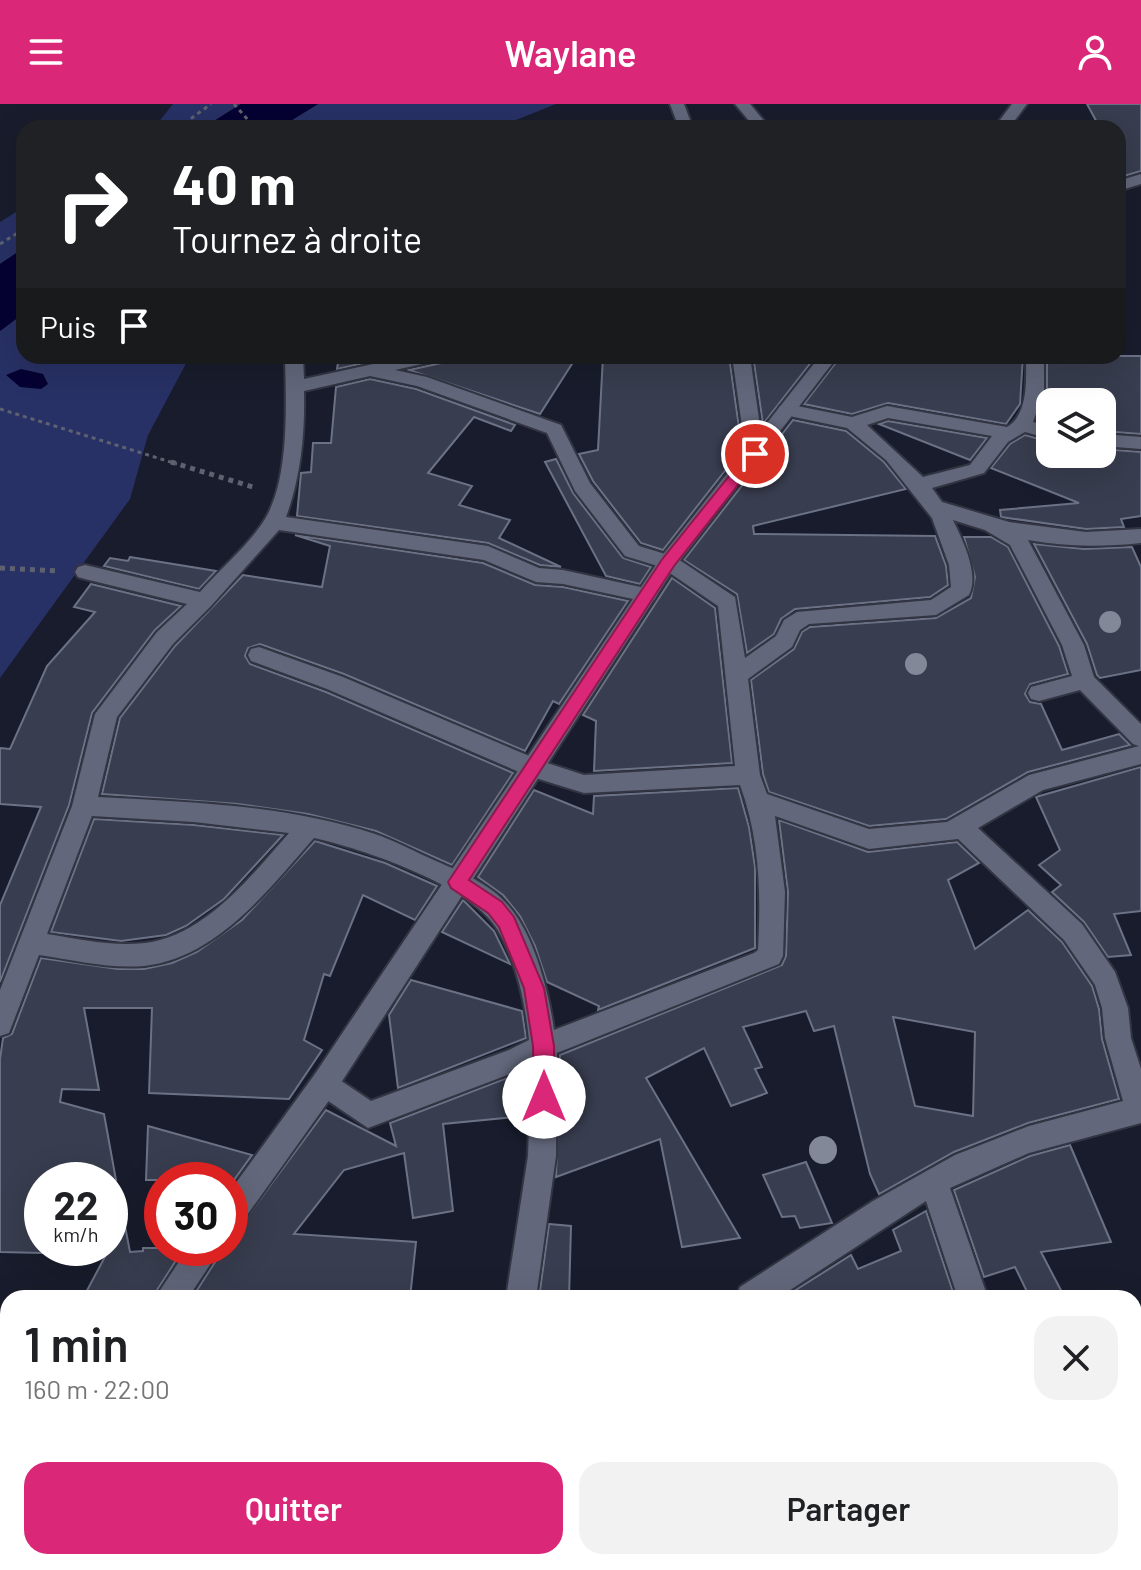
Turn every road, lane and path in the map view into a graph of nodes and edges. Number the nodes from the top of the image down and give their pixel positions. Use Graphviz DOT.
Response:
graph roads {
  1 [pos="211,104"];
  2 [pos="234,104"];
  3 [pos="742,104"];
  4 [pos="1020,104"];
  5 [pos="189,120"];
  6 [pos="248,120"];
  7 [pos="756,120"];
  8 [pos="1007,120"];
  9 [pos="294,364"];
  10 [pos="401,364"];
  11 [pos="742,364"];
  12 [pos="823,364"];
  13 [pos="1035,364"];
  14 [pos="372,371"];
  15 [pos="295,387"];
  16 [pos="0,409"];
  17 [pos="787,410"];
  18 [pos="853,423"];
  19 [pos="1016,429"];
  20 [pos="1036,431"];
  21 [pos="1116,441"];
  22 [pos="1141,443"];
  23 [pos="755,454"];
  24 [pos="919,485"];
  25 [pos="284,496"];
  26 [pos="932,506"];
  27 [pos="274,522"];
  28 [pos="994,528"];
  29 [pos="1141,536"];
  30 [pos="668,562"];
  31 [pos="0,568"];
  32 [pos="85,572"];
  33 [pos="647,595"];
  34 [pos="204,601"];
  35 [pos="259,655"];
  36 [pos="736,676"];
  37 [pos="1084,681"];
  38 [pos="1039,693"];
  39 [pos="1141,738"];
  40 [pos="1141,755"];
  41 [pos="534,768"];
  42 [pos="748,775"];
  43 [pos="759,801"];
  44 [pos="84,806"];
  45 [pos="960,826"];
  46 [pos="308,828"];
  47 [pos="457,882"];
  48 [pos="30,943"];
  49 [pos="0,1024"];
  50 [pos="544,1046"];
  51 [pos="325,1083"];
  52 [pos="1140,1110"];
  53 [pos="933,1181"];
  54 [pos="248,1190"];
  55 [pos="193,1266"];
  56 [pos="176,1290"];
  57 [pos="522,1290"];
  58 [pos="763,1290"];
  59 [pos="970,1290"];
  1 -- 5 [label="path"];
  2 -- 6 [label="path"];
  3 -- 7 [label="street"];
  4 -- 8 [label="street"];
  9 -- 15 [label="street"];
  10 -- 14 [label="street"];
  11 -- 23 [label="street"];
  12 -- 17 [label="street"];
  13 -- 19 [label="street"];
  14 -- 15 [label="street"];
  14 -- 30 [label="street"];
  15 -- 25 [label="street"];
  16 -- 25 [label="path"];
  17 -- 18 [label="street"];
  17 -- 23 [label="street"];
  18 -- 19 [label="street"];
  18 -- 24 [label="street"];
  19 -- 20 [label="street"];
  19 -- 24 [label="street"];
  21 -- 22 [label="street"];
  23 -- 30 [label="street"];
  24 -- 26 [label="street"];
  25 -- 27 [label="street"];
  26 -- 28 [label="street"];
  26 -- 36 [label="street"];
  27 -- 33 [label="street"];
  27 -- 34 [label="street"];
  28 -- 29 [label="street"];
  28 -- 37 [label="street"];
  30 -- 33 [label="street"];
  30 -- 36 [label="street"];
  31 -- 32 [label="path"];
  32 -- 34 [label="street"];
  33 -- 41 [label="street"];
  34 -- 44 [label="street"];
  35 -- 41 [label="street"];
  36 -- 42 [label="street"];
  37 -- 38 [label="street"];
  37 -- 39 [label="street"];
  40 -- 45 [label="street"];
  41 -- 42 [label="street"];
  41 -- 47 [label="street"];
  42 -- 43 [label="street"];
  43 -- 45 [label="street"];
  43 -- 50 [label="street"];
  44 -- 46 [label="street"];
  44 -- 48 [label="street"];
  45 -- 52 [label="street"];
  46 -- 47 [label="street"];
  46 -- 48 [label="street"];
  47 -- 50 [label="street"];
  47 -- 51 [label="street"];
  48 -- 49 [label="street"];
  50 -- 51 [label="street"];
  50 -- 57 [label="street"];
  51 -- 54 [label="street"];
  52 -- 53 [label="street"];
  53 -- 58 [label="street"];
  53 -- 59 [label="street"];
  55 -- 56 [label="street"];
}
